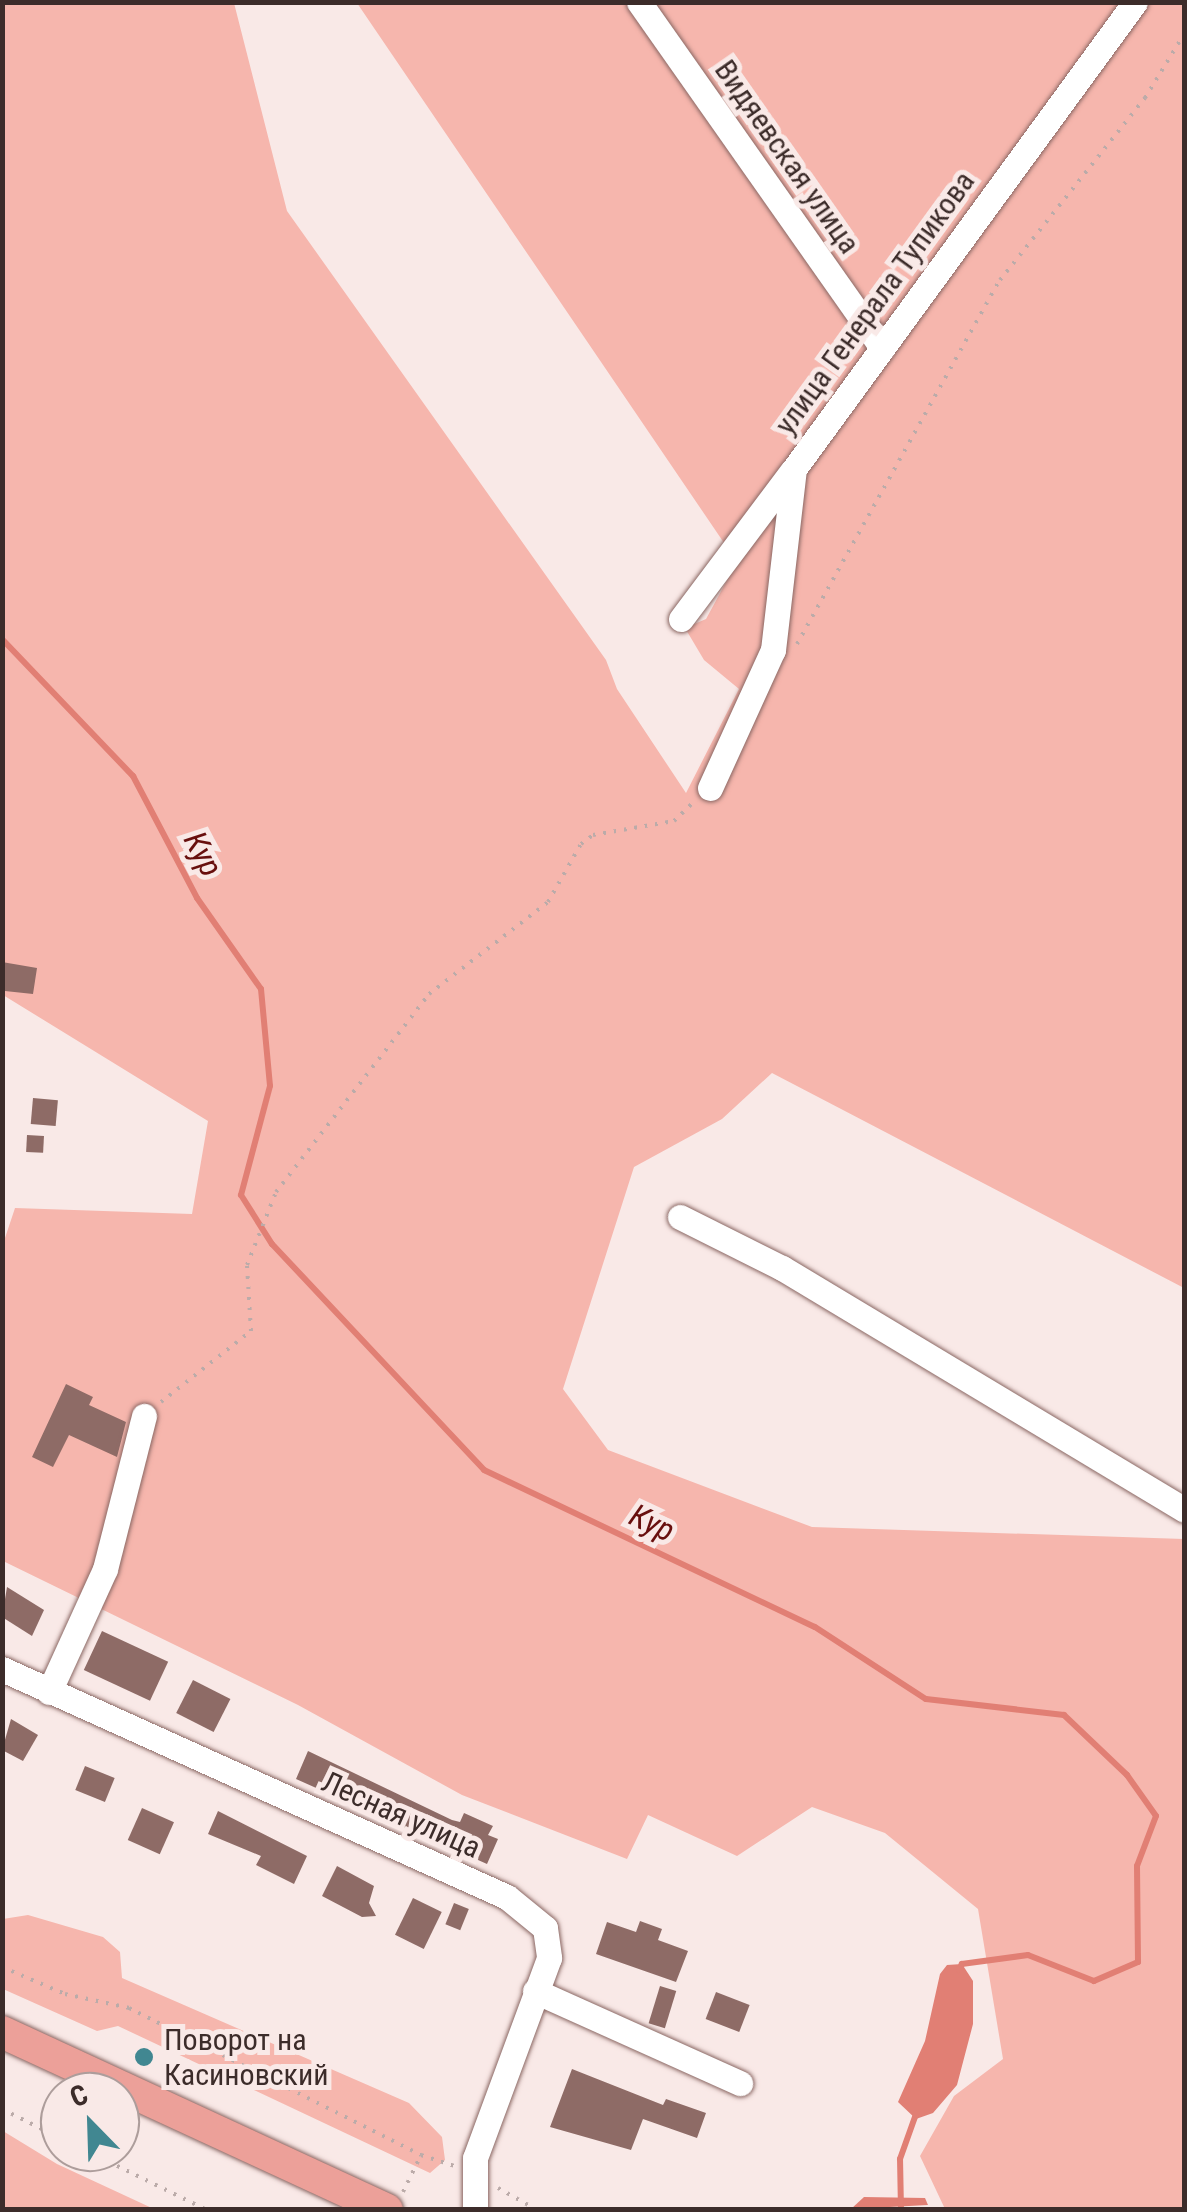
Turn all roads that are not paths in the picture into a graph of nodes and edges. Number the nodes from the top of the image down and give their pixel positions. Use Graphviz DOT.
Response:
graph roads {
  1 [pos="639,2"];
  2 [pos="1135,2"];
  3 [pos="882,348"];
  4 [pos="794,469"];
  5 [pos="682,619"];
  6 [pos="710,788"];
  7 [pos="680,1216"];
  8 [pos="144,1416"];
  9 [pos="1184,1510"];
  10 [pos="2,1669"];
  11 [pos="49,1692"];
  12 [pos="535,1990"];
  13 [pos="2,2032"];
  14 [pos="740,2083"];
  15 [pos="388,2210"];
  16 [pos="475,2210"];
  1 -- 3 [label="street, Видяевская улица"];
  2 -- 3 [label="street, улица Генерала Тупикова"];
  3 -- 4 [label="street, улица Генерала Тупикова"];
  4 -- 5 [label="street"];
  4 -- 6 [label="street, улица Генерала Тупикова"];
  7 -- 9 [label="street"];
  8 -- 11 [label="street"];
  10 -- 11 [label="street, Лесная улица"];
  11 -- 12 [label="street, Лесная улица"];
  12 -- 14 [label="street"];
  12 -- 16 [label="street, Лесная улица"];
  13 -- 15 [label="main road"];
}
